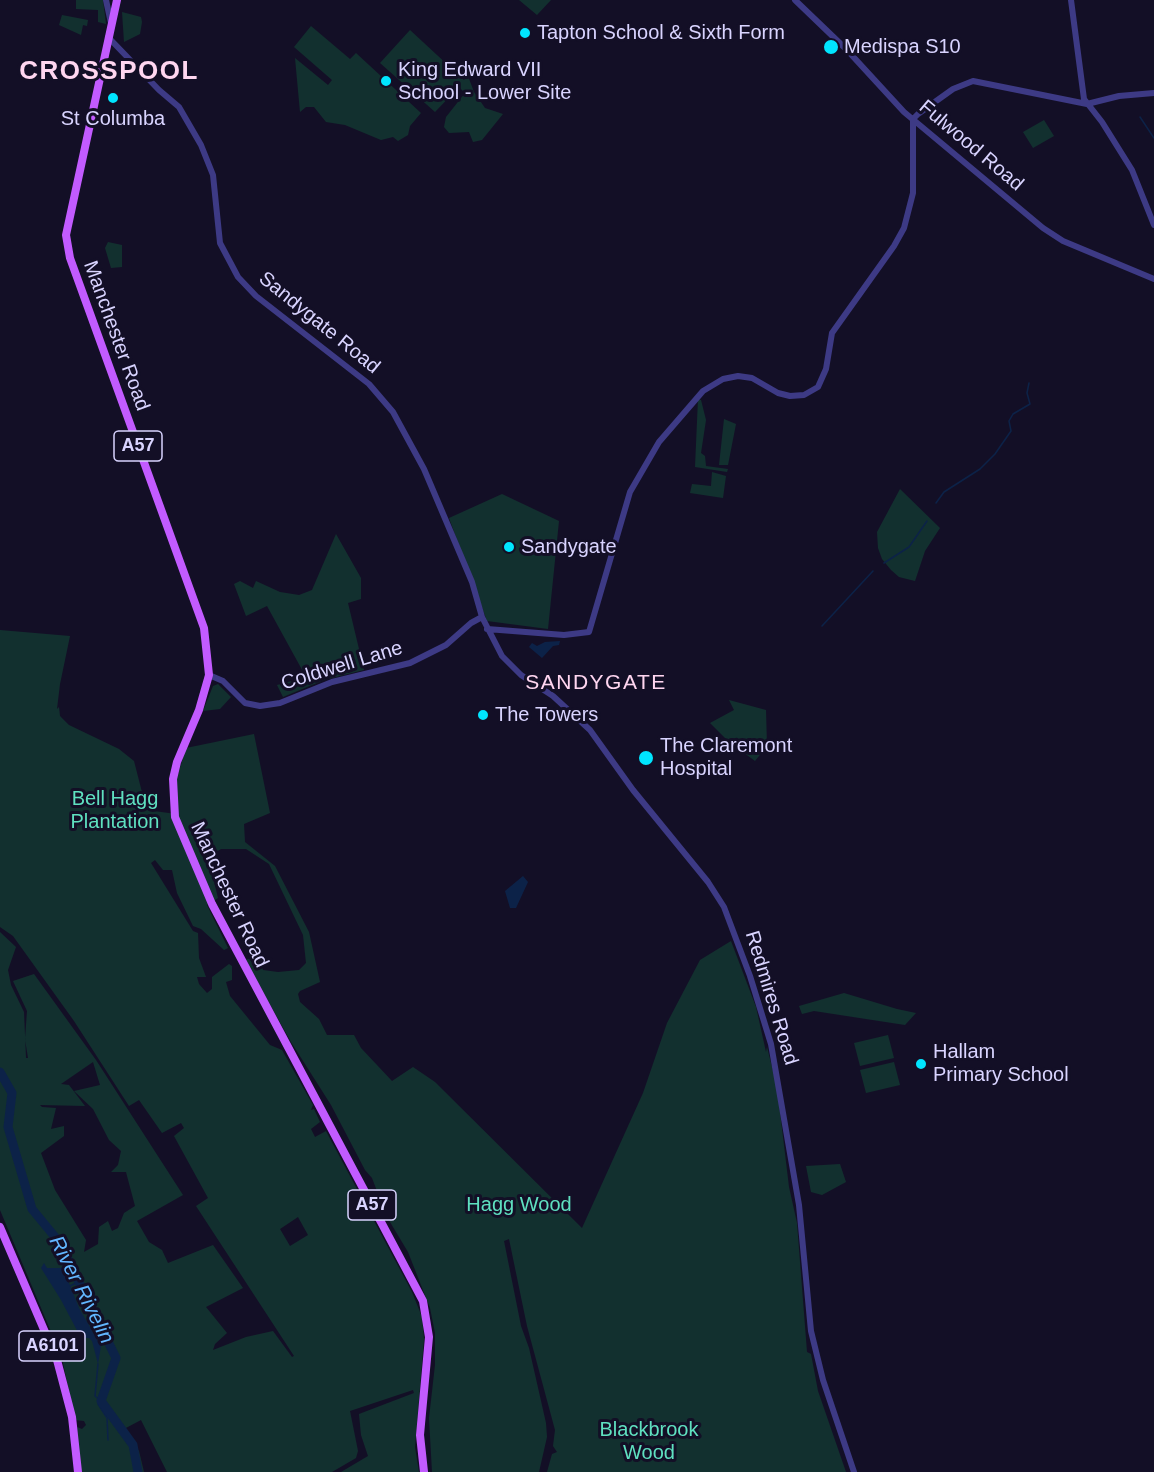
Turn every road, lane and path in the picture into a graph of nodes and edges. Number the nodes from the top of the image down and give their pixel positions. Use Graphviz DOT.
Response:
graph roads {
  1 [pos="117,0"];
  2 [pos="795,0"];
  3 [pos="1071,0"];
  4 [pos="106,4"];
  5 [pos="114,12"];
  6 [pos="111,23"];
  7 [pos="108,37"];
  8 [pos="1154,93"];
  9 [pos="1087,104"];
  10 [pos="913,119"];
  11 [pos="1154,225"];
  12 [pos="1154,279"];
  13 [pos="482,617"];
  14 [pos="487,629"];
  15 [pos="209,675"];
  16 [pos="0,1227"];
  17 [pos="78,1472"];
  18 [pos="424,1472"];
  19 [pos="854,1472"];
  1 -- 5 [label="main road, Manchester Road / A57"];
  2 -- 10 [label="street, Fulwood Road"];
  3 -- 9 [label="street"];
  4 -- 5 [label="street"];
  4 -- 6 [label="street"];
  5 -- 6 [label="main road, Manchester Road / A57"];
  6 -- 7 [label="main road, Manchester Road / A57"];
  7 -- 13 [label="street, Sandygate Road"];
  7 -- 15 [label="main road, Manchester Road / A57"];
  8 -- 9 [label="street"];
  9 -- 10 [label="street"];
  9 -- 11 [label="street"];
  10 -- 12 [label="street, Fulwood Road"];
  10 -- 14 [label="street"];
  13 -- 14 [label="street, Redmires Road"];
  13 -- 15 [label="street, Coldwell Lane"];
  14 -- 19 [label="street, Redmires Road"];
  15 -- 18 [label="main road, Manchester Road / A57"];
  16 -- 17 [label="main road, A6101"];
}
